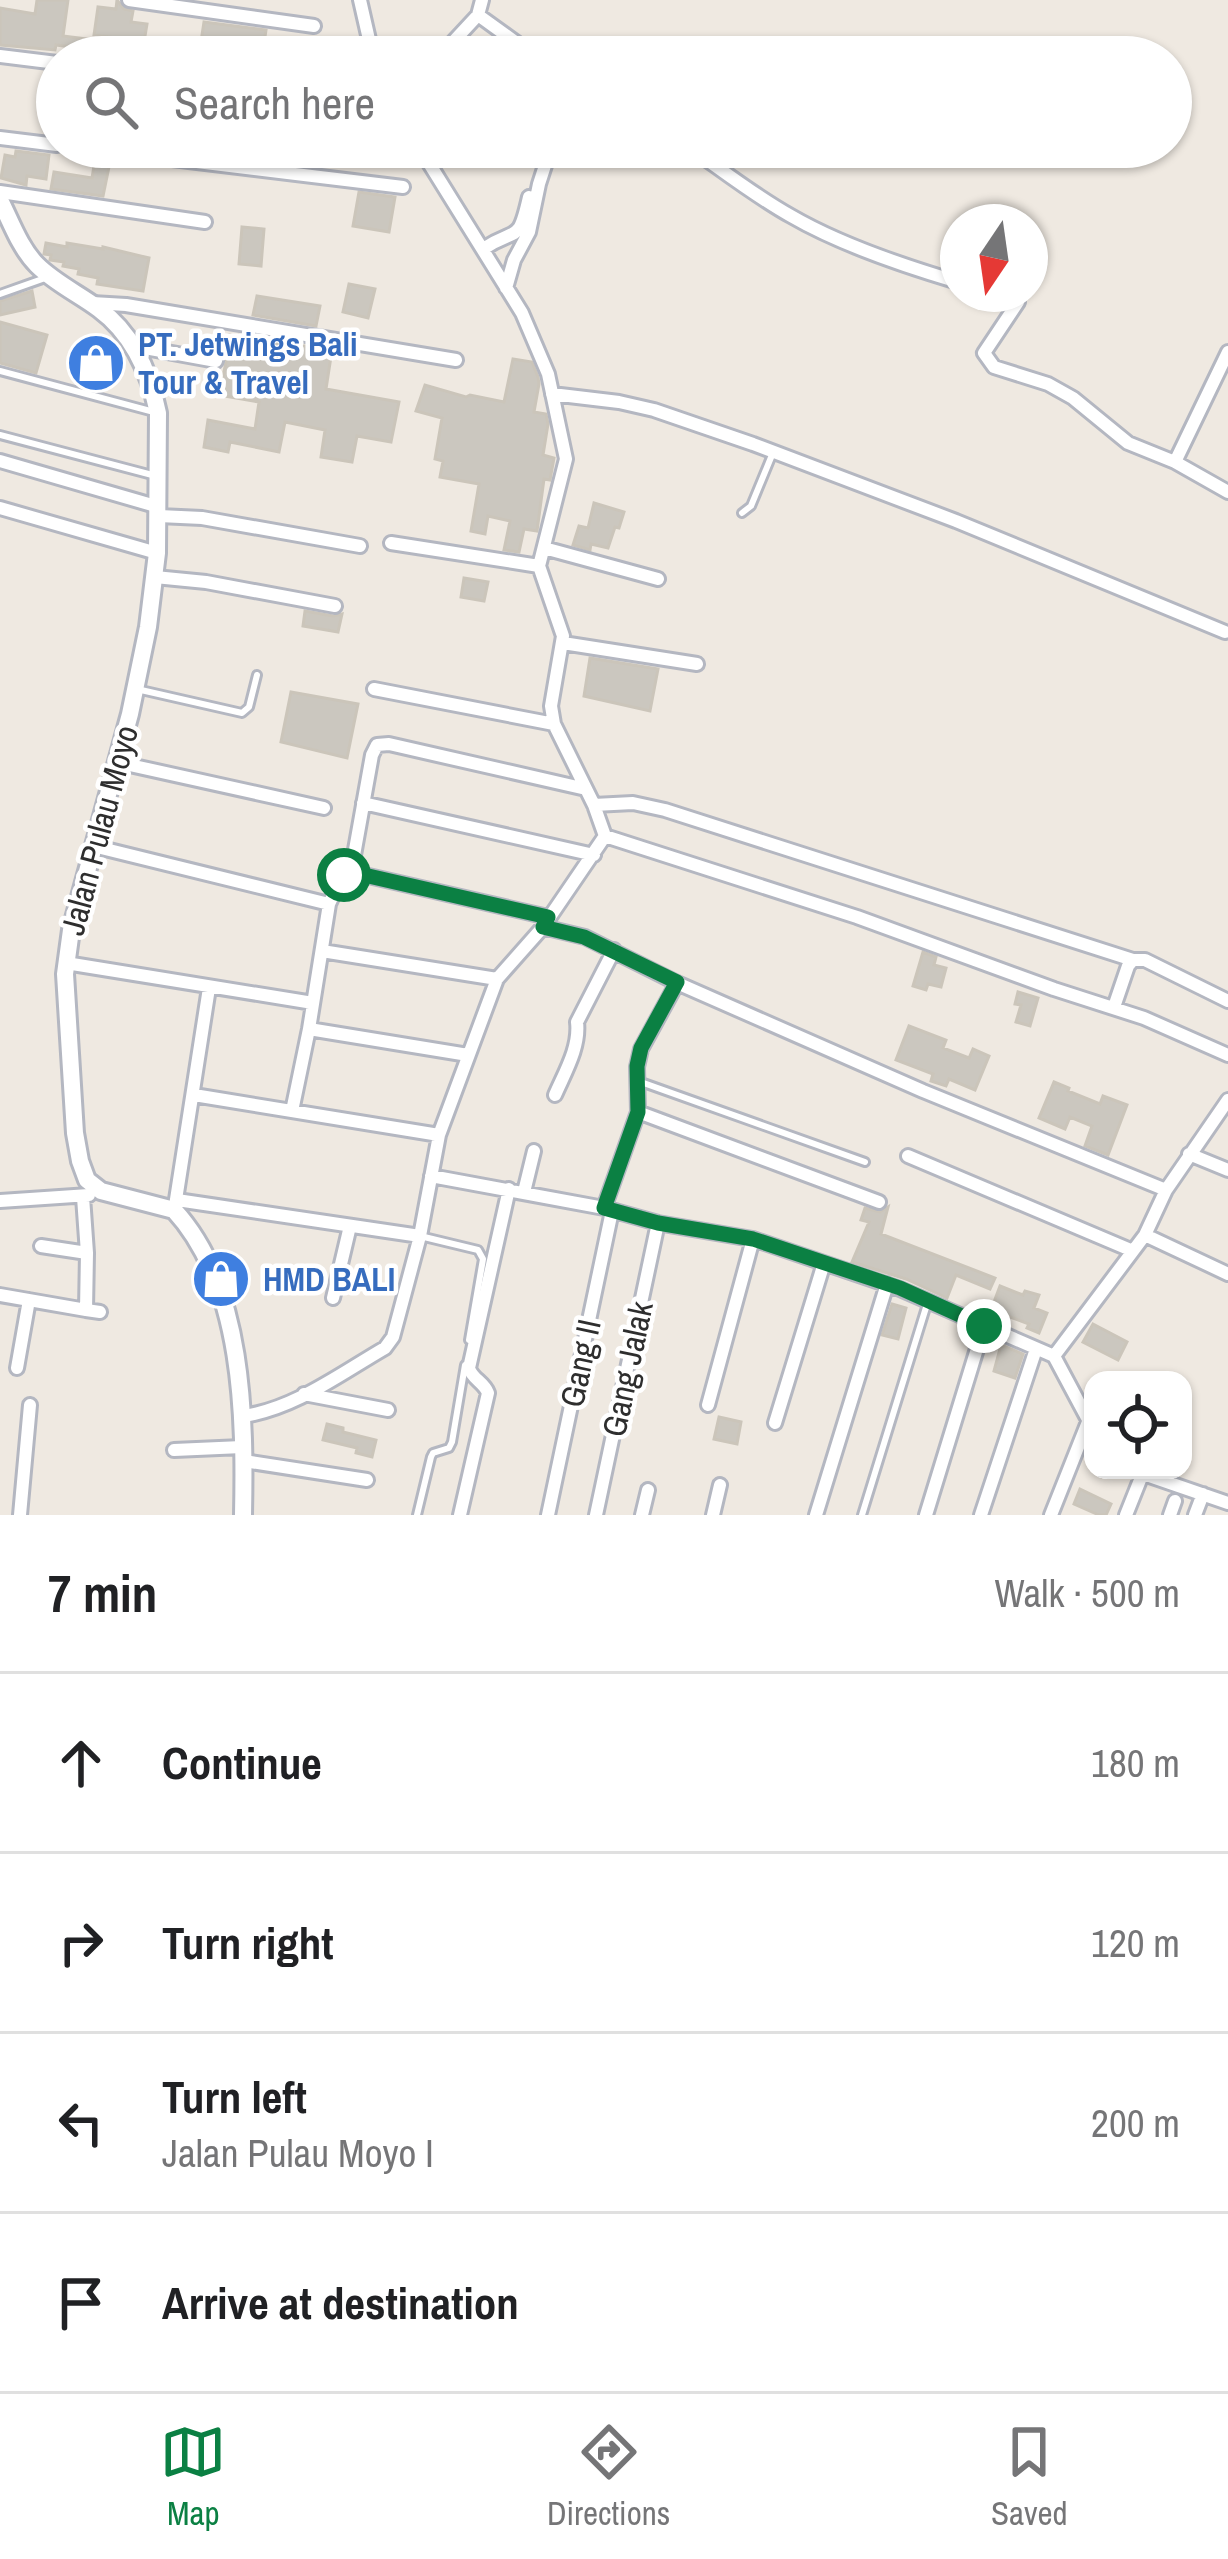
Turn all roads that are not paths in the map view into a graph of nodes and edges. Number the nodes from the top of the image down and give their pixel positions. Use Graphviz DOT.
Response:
graph roads {
  1 [pos="129,0"];
  2 [pos="360,0"];
  3 [pos="482,0"];
  4 [pos="478,15"];
  5 [pos="314,26"];
  6 [pos="368,36"];
  7 [pos="458,36"];
  8 [pos="507,36"];
  9 [pos="0,56"];
  10 [pos="36,61"];
  11 [pos="0,138"];
  12 [pos="36,142"];
  13 [pos="246,168"];
  14 [pos="434,168"];
  15 [pos="541,168"];
  16 [pos="543,168"];
  17 [pos="719,168"];
  18 [pos="403,187"];
  19 [pos="0,196"];
  20 [pos="205,223"];
  21 [pos="489,245"];
  22 [pos="510,274"];
  23 [pos="51,276"];
  24 [pos="940,276"];
  25 [pos="0,294"];
  26 [pos="91,303"];
  27 [pos="1011,312"];
  28 [pos="134,346"];
  29 [pos="1228,352"];
  30 [pos="456,360"];
  31 [pos="216,362"];
  32 [pos="0,371"];
  33 [pos="552,394"];
  34 [pos="158,413"];
  35 [pos="0,435"];
  36 [pos="774,452"];
  37 [pos="1176,460"];
  38 [pos="0,461"];
  39 [pos="159,477"];
  40 [pos="1228,492"];
  41 [pos="0,508"];
  42 [pos="159,512"];
  43 [pos="742,512"];
  44 [pos="391,542"];
  45 [pos="360,546"];
  46 [pos="544,548"];
  47 [pos="158,553"];
  48 [pos="539,566"];
  49 [pos="155,577"];
  50 [pos="658,579"];
  51 [pos="335,606"];
  52 [pos="1225,632"];
  53 [pos="569,644"];
  54 [pos="698,664"];
  55 [pos="257,675"];
  56 [pos="136,689"];
  57 [pos="374,689"];
  58 [pos="554,724"];
  59 [pos="116,762"];
  60 [pos="586,789"];
  61 [pos="363,803"];
  62 [pos="593,805"];
  63 [pos="324,808"];
  64 [pos="604,836"];
  65 [pos="93,846"];
  66 [pos="594,855"];
  67 [pos="351,872"];
  68 [pos="328,904"];
  69 [pos="551,926"];
  70 [pos="614,950"];
  71 [pos="322,951"];
  72 [pos="1133,960"];
  73 [pos="66,963"];
  74 [pos="496,980"];
  75 [pos="677,982"];
  76 [pos="209,988"];
  77 [pos="1228,1001"];
  78 [pos="313,1003"];
  79 [pos="1114,1007"];
  80 [pos="309,1029"];
  81 [pos="468,1055"];
  82 [pos="1228,1055"];
  83 [pos="638,1082"];
  84 [pos="194,1095"];
  85 [pos="555,1095"];
  86 [pos="1228,1100"];
  87 [pos="292,1111"];
  88 [pos="638,1112"];
  89 [pos="1221,1120"];
  90 [pos="440,1135"];
  91 [pos="534,1151"];
  92 [pos="1189,1154"];
  93 [pos="908,1156"];
  94 [pos="866,1162"];
  95 [pos="1228,1170"];
  96 [pos="431,1176"];
  97 [pos="1166,1190"];
  98 [pos="516,1191"];
  99 [pos="92,1194"];
  100 [pos="0,1201"];
  101 [pos="879,1202"];
  102 [pos="175,1205"];
  103 [pos="608,1209"];
  104 [pos="658,1223"];
  105 [pos="350,1226"];
  106 [pos="1145,1235"];
  107 [pos="420,1236"];
  108 [pos="753,1239"];
  109 [pos="41,1246"];
  110 [pos="1133,1251"];
  111 [pos="87,1253"];
  112 [pos="824,1263"];
  113 [pos="1228,1274"];
  114 [pos="887,1284"];
  115 [pos="0,1295"];
  116 [pos="333,1298"];
  117 [pos="29,1300"];
  118 [pos="928,1301"];
  119 [pos="984,1326"];
  120 [pos="1036,1349"];
  121 [pos="1054,1356"];
  122 [pos="17,1368"];
  123 [pos="303,1394"];
  124 [pos="29,1405"];
  125 [pos="708,1405"];
  126 [pos="388,1410"];
  127 [pos="1084,1414"];
  128 [pos="243,1415"];
  129 [pos="775,1423"];
  130 [pos="1084,1440"];
  131 [pos="174,1450"];
  132 [pos="243,1454"];
  133 [pos="1135,1479"];
  134 [pos="1158,1479"];
  135 [pos="367,1480"];
  136 [pos="720,1485"];
  137 [pos="648,1490"];
  138 [pos="1203,1494"];
  139 [pos="1228,1503"];
  140 [pos="20,1515"];
  141 [pos="243,1515"];
  142 [pos="417,1515"];
  143 [pos="460,1515"];
  144 [pos="548,1515"];
  145 [pos="596,1515"];
  146 [pos="642,1515"];
  147 [pos="712,1515"];
  148 [pos="816,1515"];
  149 [pos="862,1515"];
  150 [pos="926,1515"];
  151 [pos="981,1515"];
  152 [pos="1052,1515"];
  153 [pos="1126,1515"];
  154 [pos="1195,1515"];
  1 -- 5 [label="street"];
  2 -- 6 [label="street"];
  3 -- 4 [label="street"];
  4 -- 7 [label="street"];
  4 -- 8 [label="street"];
  9 -- 10 [label="street"];
  11 -- 12 [label="street"];
  13 -- 18 [label="street"];
  14 -- 21 [label="street"];
  15 -- 21 [label="street"];
  16 -- 22 [label="street"];
  17 -- 24 [label="street"];
  19 -- 20 [label="street"];
  19 -- 23 [label="street, Jalan Pulau Moyo"];
  21 -- 22 [label="street"];
  22 -- 33 [label="street"];
  23 -- 25 [label="lane"];
  23 -- 26 [label="street, Jalan Pulau Moyo"];
  26 -- 28 [label="street, Jalan Pulau Moyo"];
  26 -- 30 [label="street"];
  27 -- 37 [label="street"];
  28 -- 31 [label="street"];
  28 -- 34 [label="street, Jalan Pulau Moyo"];
  29 -- 37 [label="street"];
  32 -- 34 [label="lane"];
  33 -- 36 [label="street"];
  33 -- 46 [label="street"];
  34 -- 39 [label="street, Jalan Pulau Moyo"];
  35 -- 39 [label="lane"];
  36 -- 43 [label="lane"];
  36 -- 52 [label="street"];
  37 -- 40 [label="street"];
  38 -- 42 [label="street"];
  39 -- 42 [label="street, Jalan Pulau Moyo"];
  41 -- 47 [label="street"];
  42 -- 45 [label="street"];
  42 -- 47 [label="street, Jalan Pulau Moyo"];
  44 -- 48 [label="street"];
  46 -- 48 [label="street"];
  46 -- 50 [label="street"];
  47 -- 49 [label="street, Jalan Pulau Moyo"];
  48 -- 53 [label="street"];
  49 -- 51 [label="street"];
  49 -- 56 [label="street, Jalan Pulau Moyo"];
  53 -- 54 [label="street"];
  53 -- 58 [label="street"];
  55 -- 56 [label="lane"];
  56 -- 59 [label="street, Jalan Pulau Moyo"];
  57 -- 58 [label="street"];
  58 -- 60 [label="street"];
  59 -- 63 [label="street"];
  59 -- 65 [label="street, Jalan Pulau Moyo"];
  60 -- 61 [label="street"];
  60 -- 62 [label="street"];
  61 -- 66 [label="street"];
  61 -- 67 [label="street"];
  62 -- 64 [label="street"];
  62 -- 72 [label="street"];
  64 -- 66 [label="street"];
  64 -- 79 [label="street"];
  65 -- 68 [label="street"];
  65 -- 73 [label="street, Jalan Pulau Moyo"];
  66 -- 69 [label="street"];
  67 -- 68 [label="street"];
  67 -- 69 [label="street"];
  68 -- 71 [label="street"];
  69 -- 70 [label="street"];
  69 -- 74 [label="street"];
  70 -- 75 [label="street"];
  70 -- 85 [label="street"];
  71 -- 74 [label="street"];
  71 -- 78 [label="street"];
  72 -- 77 [label="street"];
  72 -- 79 [label="street"];
  73 -- 76 [label="street"];
  73 -- 99 [label="street, Jalan Pulau Moyo"];
  74 -- 81 [label="street"];
  75 -- 83 [label="street, Gang II"];
  75 -- 97 [label="street"];
  76 -- 78 [label="street"];
  76 -- 84 [label="street"];
  78 -- 80 [label="street"];
  79 -- 82 [label="street"];
  80 -- 81 [label="street"];
  80 -- 87 [label="street"];
  81 -- 90 [label="street"];
  83 -- 88 [label="street, Gang II"];
  83 -- 94 [label="lane"];
  84 -- 87 [label="street"];
  84 -- 102 [label="street"];
  86 -- 89 [label="street"];
  87 -- 90 [label="street"];
  88 -- 101 [label="street"];
  88 -- 103 [label="street, Gang II"];
  89 -- 92 [label="street"];
  90 -- 96 [label="street"];
  91 -- 98 [label="street"];
  92 -- 95 [label="street"];
  92 -- 97 [label="street"];
  93 -- 110 [label="street"];
  96 -- 98 [label="street"];
  96 -- 107 [label="street"];
  97 -- 106 [label="street"];
  98 -- 103 [label="street"];
  98 -- 143 [label="street"];
  99 -- 100 [label="street"];
  99 -- 102 [label="street"];
  99 -- 111 [label="street"];
  102 -- 105 [label="street"];
  102 -- 128 [label="street"];
  103 -- 104 [label="street"];
  103 -- 144 [label="street, Gang II"];
  104 -- 108 [label="street"];
  104 -- 145 [label="street, Gang Jalak"];
  105 -- 107 [label="street"];
  105 -- 116 [label="street"];
  106 -- 110 [label="street"];
  106 -- 113 [label="street"];
  107 -- 123 [label="street"];
  107 -- 142 [label="lane"];
  108 -- 112 [label="street"];
  108 -- 125 [label="street"];
  109 -- 111 [label="street"];
  110 -- 121 [label="street"];
  111 -- 117 [label="street"];
  112 -- 114 [label="street"];
  112 -- 129 [label="street"];
  114 -- 118 [label="street"];
  114 -- 148 [label="street"];
  115 -- 117 [label="street"];
  117 -- 122 [label="street"];
  118 -- 119 [label="street"];
  118 -- 149 [label="lane"];
  119 -- 120 [label="street"];
  119 -- 150 [label="street"];
  120 -- 121 [label="street"];
  120 -- 151 [label="street"];
  121 -- 127 [label="street"];
  123 -- 126 [label="street"];
  123 -- 128 [label="street"];
  124 -- 140 [label="street"];
  128 -- 132 [label="street"];
  130 -- 152 [label="street"];
  131 -- 132 [label="street"];
  132 -- 135 [label="street"];
  132 -- 141 [label="street"];
  133 -- 153 [label="street"];
  134 -- 138 [label="street"];
  136 -- 147 [label="street"];
  137 -- 146 [label="street"];
  138 -- 139 [label="street"];
  138 -- 154 [label="street"];
}
